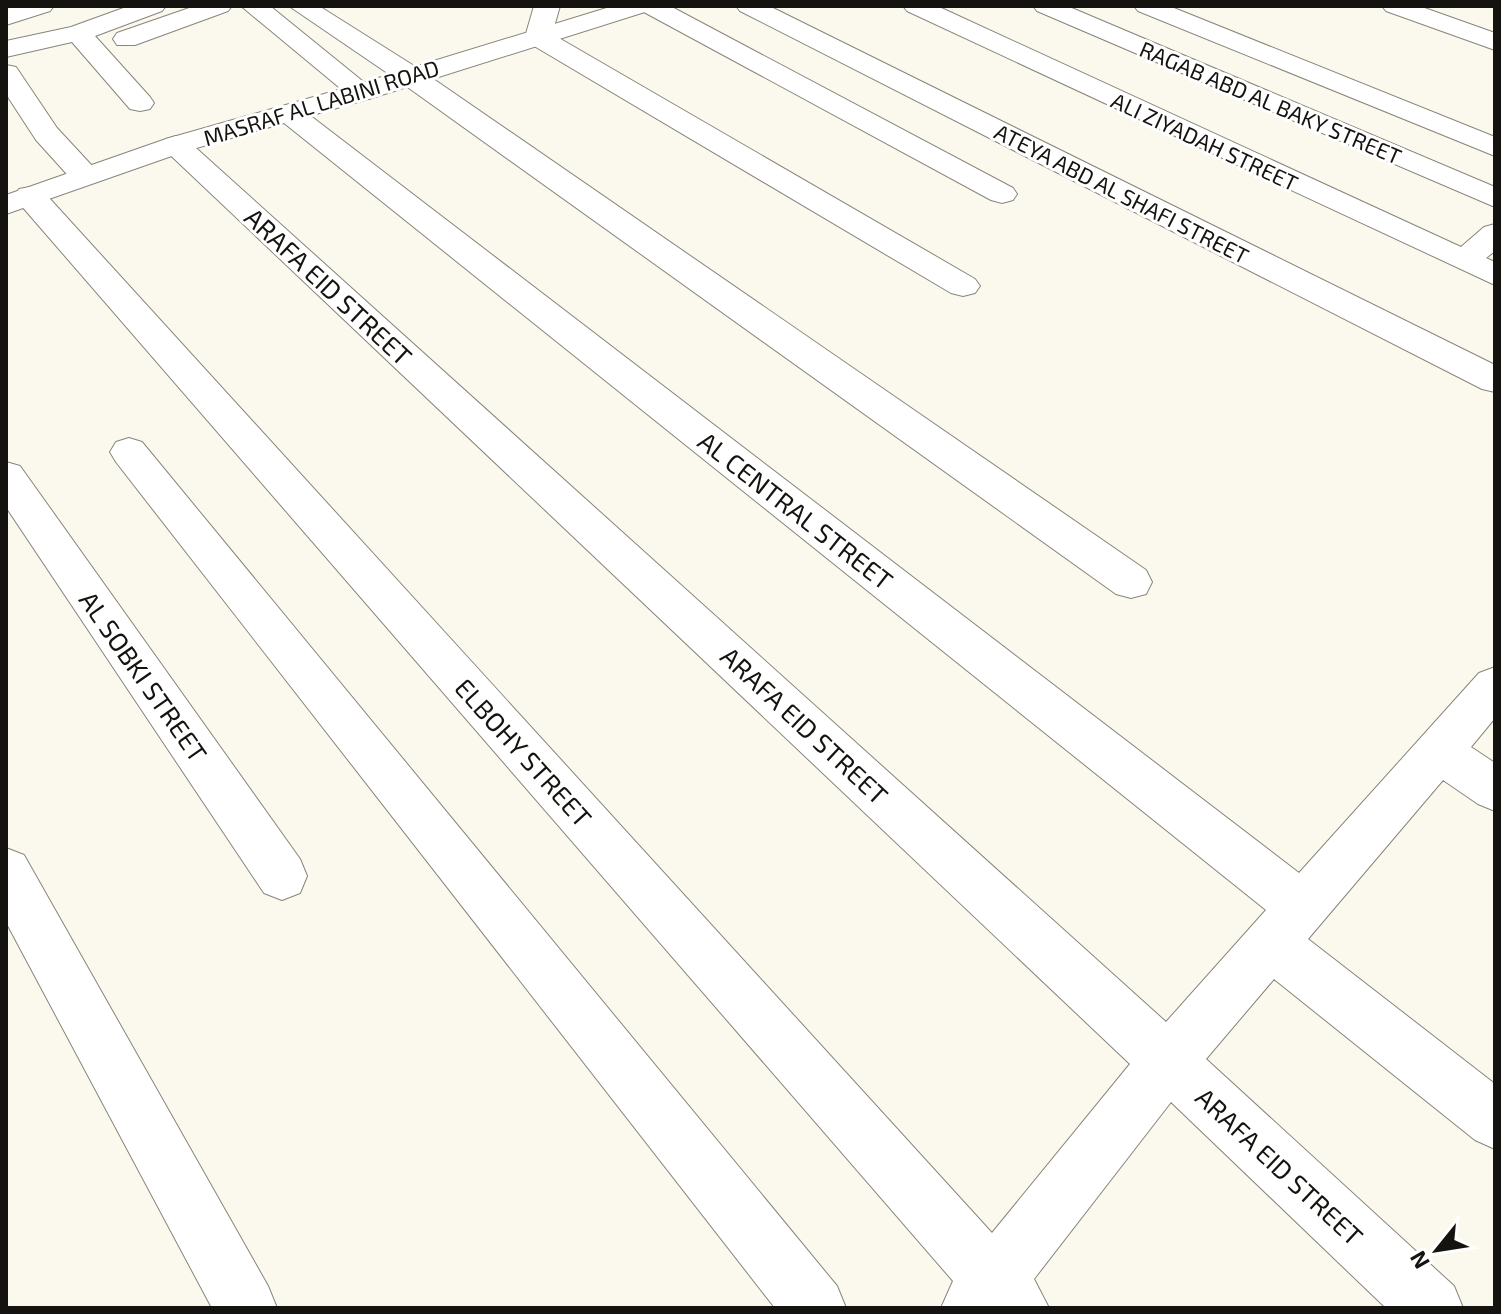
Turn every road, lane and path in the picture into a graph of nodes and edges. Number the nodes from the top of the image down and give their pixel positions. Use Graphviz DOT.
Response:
graph roads {
  1 [pos="41,6"];
  2 [pos="153,6"];
  3 [pos="219,6"];
  4 [pos="254,6"];
  5 [pos="302,6"];
  6 [pos="547,6"];
  7 [pos="639,6"];
  8 [pos="651,6"];
  9 [pos="749,6"];
  10 [pos="916,6"];
  11 [pos="1046,6"];
  12 [pos="1147,6"];
  13 [pos="1395,6"];
  14 [pos="6,17"];
  15 [pos="538,37"];
  16 [pos="86,42"];
  17 [pos="1495,42"];
  18 [pos="6,49"];
  19 [pos="6,73"];
  20 [pos="409,75"];
  21 [pos="362,92"];
  22 [pos="140,103"];
  23 [pos="289,113"];
  24 [pos="176,145"];
  25 [pos="1495,147"];
  26 [pos="85,176"];
  27 [pos="1002,194"];
  28 [pos="1495,198"];
  29 [pos="18,200"];
  30 [pos="1495,234"];
  31 [pos="1464,261"];
  32 [pos="1495,275"];
  33 [pos="963,286"];
  34 [pos="1495,380"];
  35 [pos="129,452"];
  36 [pos="6,476"];
  37 [pos="1131,582"];
  38 [pos="1495,686"];
  39 [pos="1438,751"];
  40 [pos="1495,789"];
  41 [pos="6,872"];
  42 [pos="282,876"];
  43 [pos="1287,925"];
  44 [pos="1168,1061"];
  45 [pos="1495,1120"];
  46 [pos="994,1299"];
  47 [pos="246,1308"];
  48 [pos="815,1308"];
  49 [pos="1432,1308"];
  1 -- 14 [label="street"];
  2 -- 16 [label="street"];
  3 -- 16 [label="street"];
  4 -- 21 [label="street"];
  5 -- 20 [label="street"];
  6 -- 15 [label="street"];
  7 -- 15 [label="street, MASRAF AL LABINI ROAD"];
  8 -- 27 [label="street"];
  9 -- 34 [label="street, ATEYA ABD AL SHAFI STREET"];
  10 -- 31 [label="street, ALI ZIYADAH STREET"];
  11 -- 28 [label="street, RAGAB ABD AL BAKY STREET"];
  12 -- 25 [label="street"];
  13 -- 17 [label="street"];
  15 -- 20 [label="street, MASRAF AL LABINI ROAD"];
  15 -- 33 [label="street"];
  16 -- 18 [label="street"];
  16 -- 22 [label="street"];
  19 -- 26 [label="street"];
  20 -- 21 [label="street, MASRAF AL LABINI ROAD"];
  20 -- 37 [label="street"];
  21 -- 23 [label="street, MASRAF AL LABINI ROAD"];
  23 -- 24 [label="street, MASRAF AL LABINI ROAD"];
  23 -- 43 [label="street, AL CENTRAL STREET"];
  24 -- 26 [label="street, MASRAF AL LABINI ROAD"];
  24 -- 44 [label="street, ARAFA EID STREET"];
  26 -- 29 [label="street, MASRAF AL LABINI ROAD"];
  29 -- 46 [label="street, ELBOHY STREET"];
  30 -- 31 [label="street"];
  31 -- 32 [label="street, ALI ZIYADAH STREET"];
  35 -- 48 [label="street"];
  36 -- 42 [label="street, AL SOBKI STREET"];
  38 -- 39 [label="street"];
  39 -- 40 [label="street"];
  39 -- 43 [label="street"];
  41 -- 47 [label="street"];
  43 -- 44 [label="street"];
  43 -- 45 [label="street, AL CENTRAL STREET"];
  44 -- 46 [label="street"];
  44 -- 49 [label="street, ARAFA EID STREET"];
}
